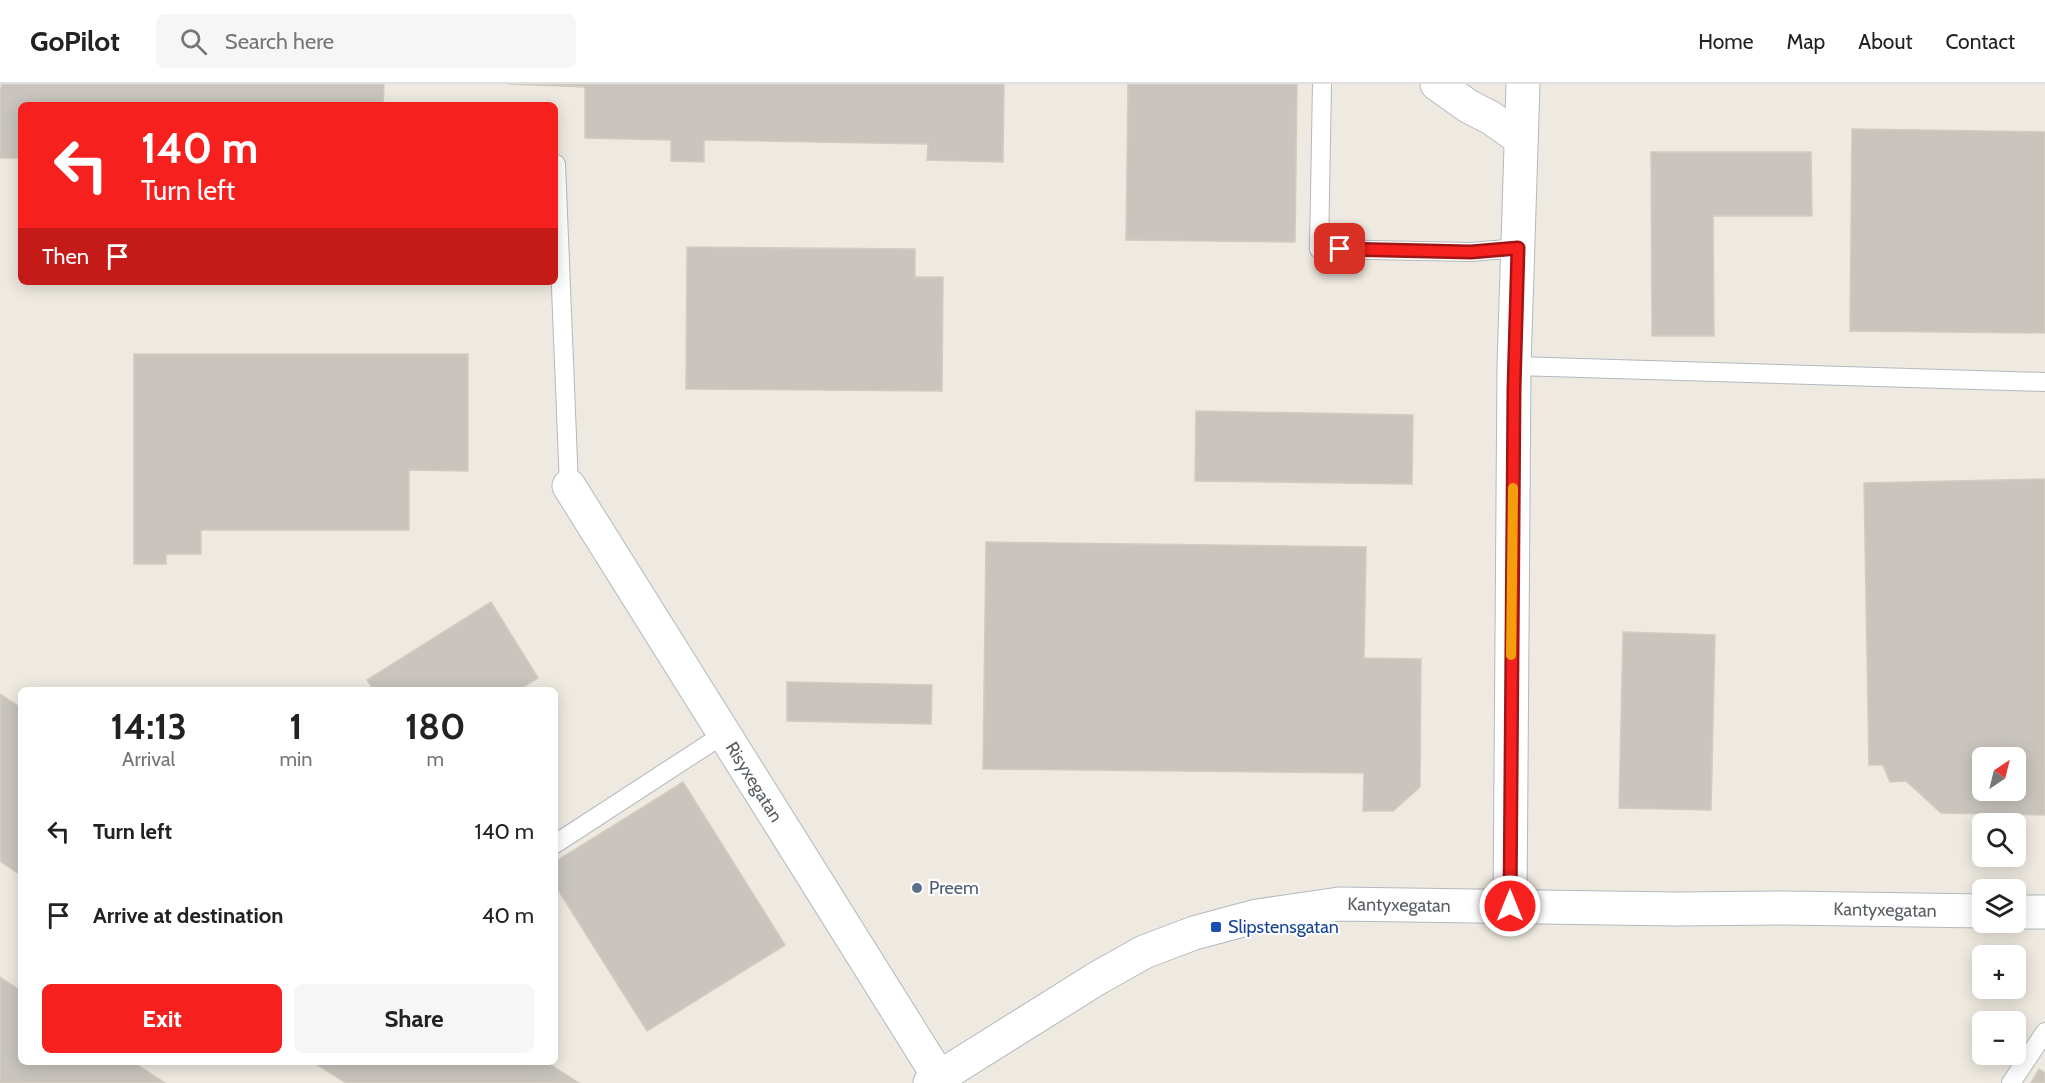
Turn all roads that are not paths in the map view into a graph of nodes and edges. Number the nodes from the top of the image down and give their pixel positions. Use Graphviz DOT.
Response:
graph roads {
  1 [pos="1322,84"];
  2 [pos="1437,84"];
  3 [pos="1523,84"];
  4 [pos="1521,139"];
  5 [pos="1518,248"];
  6 [pos="558,268"];
  7 [pos="1514,366"];
  8 [pos="2045,382"];
  9 [pos="569,486"];
  10 [pos="724,734"];
  11 [pos="558,842"];
  12 [pos="1510,906"];
  13 [pos="1972,911"];
  14 [pos="2026,912"];
  15 [pos="2045,912"];
  16 [pos="2045,1032"];
  17 [pos="935,1080"];
  18 [pos="2011,1083"];
  1 -- 5 [label="lane"];
  2 -- 4 [label="street"];
  3 -- 4 [label="street"];
  4 -- 5 [label="street"];
  5 -- 7 [label="street"];
  6 -- 9 [label="lane"];
  7 -- 8 [label="lane"];
  7 -- 12 [label="street"];
  9 -- 10 [label="street, Risyxegatan"];
  10 -- 11 [label="lane"];
  10 -- 17 [label="street, Risyxegatan"];
  12 -- 13 [label="street, Kantyxegatan"];
  12 -- 17 [label="street, Kantyxegatan"];
  14 -- 15 [label="street"];
  16 -- 18 [label="lane"];
}
